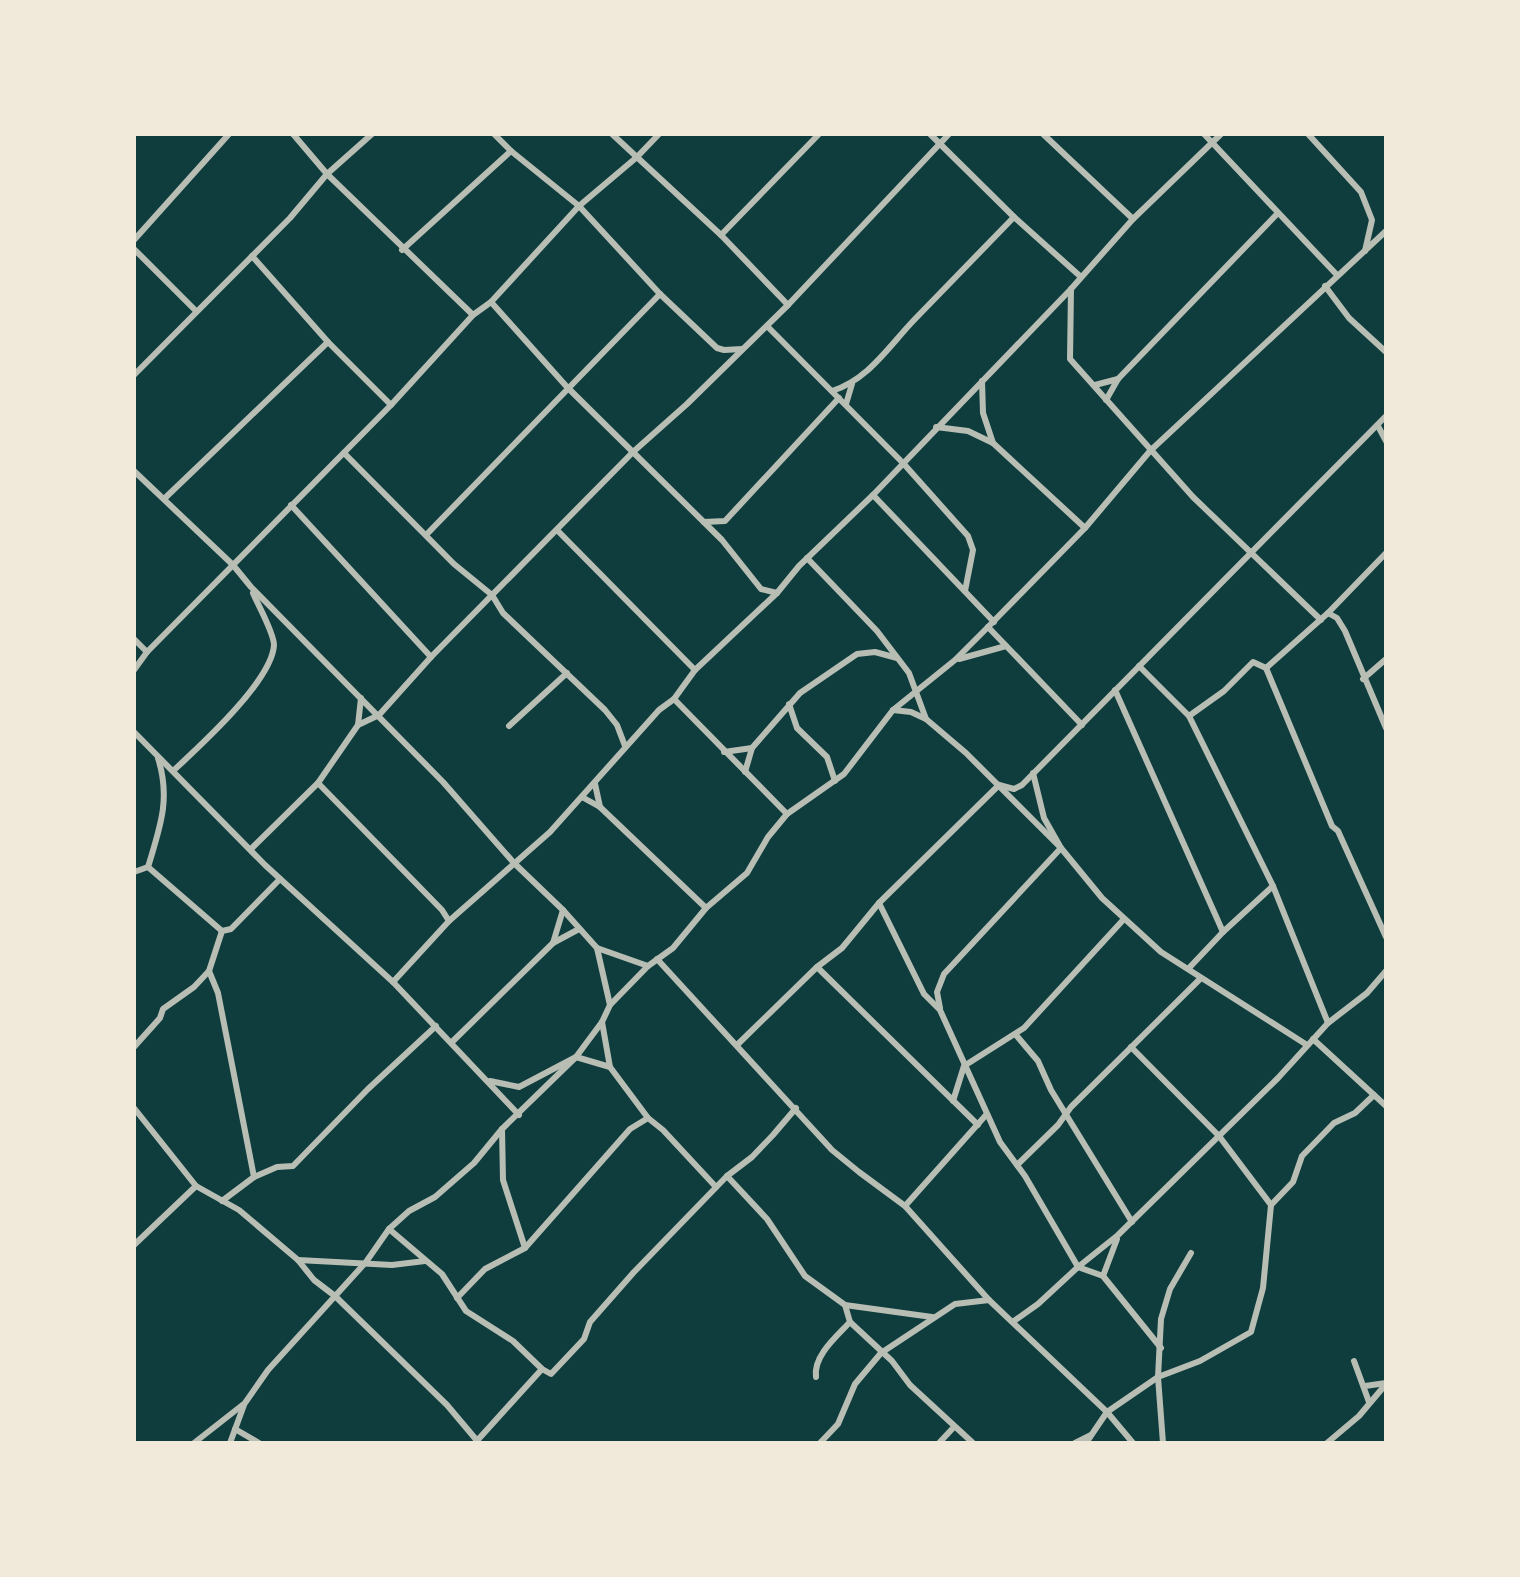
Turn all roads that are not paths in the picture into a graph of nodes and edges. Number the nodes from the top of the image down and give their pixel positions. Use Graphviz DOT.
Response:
graph roads {
  1 [pos="229,134"];
  2 [pos="293,134"];
  3 [pos="372,134"];
  4 [pos="494,134"];
  5 [pos="612,134"];
  6 [pos="659,134"];
  7 [pos="819,134"];
  8 [pos="930,134"];
  9 [pos="949,134"];
  10 [pos="1043,134"];
  11 [pos="1204,134"];
  12 [pos="1221,134"];
  13 [pos="1308,134"];
  14 [pos="1212,142"];
  15 [pos="939,143"];
  16 [pos="511,151"];
  17 [pos="637,157"];
  18 [pos="327,174"];
  19 [pos="579,206"];
  20 [pos="1278,213"];
  21 [pos="1014,217"];
  22 [pos="1133,219"];
  23 [pos="1386,231"];
  24 [pos="721,235"];
  25 [pos="134,240"];
  26 [pos="134,249"];
  27 [pos="402,250"];
  28 [pos="1365,251"];
  29 [pos="252,256"];
  30 [pos="1337,275"];
  31 [pos="1081,277"];
  32 [pos="1325,286"];
  33 [pos="1071,289"];
  34 [pos="660,294"];
  35 [pos="491,302"];
  36 [pos="788,305"];
  37 [pos="196,311"];
  38 [pos="473,315"];
  39 [pos="767,326"];
  40 [pos="328,342"];
  41 [pos="742,349"];
  42 [pos="1386,352"];
  43 [pos="134,359"];
  44 [pos="142,366"];
  45 [pos="134,375"];
  46 [pos="1118,379"];
  47 [pos="982,381"];
  48 [pos="852,384"];
  49 [pos="1095,385"];
  50 [pos="567,387"];
  51 [pos="832,391"];
  52 [pos="839,398"];
  53 [pos="1106,400"];
  54 [pos="846,404"];
  55 [pos="391,405"];
  56 [pos="1386,416"];
  57 [pos="1378,426"];
  58 [pos="936,427"];
  59 [pos="1386,441"];
  60 [pos="993,443"];
  61 [pos="1150,451"];
  62 [pos="633,452"];
  63 [pos="344,453"];
  64 [pos="903,463"];
  65 [pos="134,471"];
  66 [pos="873,495"];
  67 [pos="165,498"];
  68 [pos="291,505"];
  69 [pos="725,521"];
  70 [pos="704,522"];
  71 [pos="1085,528"];
  72 [pos="557,530"];
  73 [pos="427,534"];
  74 [pos="722,540"];
  75 [pos="1386,553"];
  76 [pos="1251,555"];
  77 [pos="807,558"];
  78 [pos="233,565"];
  79 [pos="251,587"];
  80 [pos="965,591"];
  81 [pos="777,593"];
  82 [pos="492,595"];
  83 [pos="1328,613"];
  84 [pos="1321,620"];
  85 [pos="991,625"];
  86 [pos="134,639"];
  87 [pos="1006,646"];
  88 [pos="147,652"];
  89 [pos="431,657"];
  90 [pos="897,658"];
  91 [pos="1386,659"];
  92 [pos="955,660"];
  93 [pos="1357,664"];
  94 [pos="1377,665"];
  95 [pos="1139,666"];
  96 [pos="1266,668"];
  97 [pos="134,670"];
  98 [pos="695,670"];
  99 [pos="567,673"];
  100 [pos="1363,679"];
  101 [pos="918,690"];
  102 [pos="1115,690"];
  103 [pos="361,698"];
  104 [pos="674,699"];
  105 [pos="789,704"];
  106 [pos="893,710"];
  107 [pos="379,715"];
  108 [pos="1189,716"];
  109 [pos="779,718"];
  110 [pos="926,719"];
  111 [pos="794,722"];
  112 [pos="358,725"];
  113 [pos="1082,725"];
  114 [pos="509,726"];
  115 [pos="1386,728"];
  116 [pos="134,732"];
  117 [pos="625,746"];
  118 [pos="752,748"];
  119 [pos="724,752"];
  120 [pos="157,754"];
  121 [pos="173,771"];
  122 [pos="745,772"];
  123 [pos="1033,773"];
  124 [pos="835,781"];
  125 [pos="318,783"];
  126 [pos="595,783"];
  127 [pos="999,785"];
  128 [pos="582,797"];
  129 [pos="600,807"];
  130 [pos="787,814"];
  131 [pos="1061,848"];
  132 [pos="251,849"];
  133 [pos="514,863"];
  134 [pos="148,867"];
  135 [pos="134,872"];
  136 [pos="280,879"];
  137 [pos="1273,886"];
  138 [pos="879,903"];
  139 [pos="706,908"];
  140 [pos="563,910"];
  141 [pos="1124,919"];
  142 [pos="449,921"];
  143 [pos="579,929"];
  144 [pos="222,931"];
  145 [pos="1223,932"];
  146 [pos="1386,937"];
  147 [pos="553,943"];
  148 [pos="597,948"];
  149 [pos="657,959"];
  150 [pos="648,966"];
  151 [pos="817,967"];
  152 [pos="1189,968"];
  153 [pos="209,971"];
  154 [pos="1386,971"];
  155 [pos="1201,978"];
  156 [pos="393,982"];
  157 [pos="937,992"];
  158 [pos="924,994"];
  159 [pos="610,1005"];
  160 [pos="940,1010"];
  161 [pos="602,1022"];
  162 [pos="1328,1023"];
  163 [pos="436,1026"];
  164 [pos="1016,1035"];
  165 [pos="1313,1039"];
  166 [pos="452,1042"];
  167 [pos="737,1045"];
  168 [pos="1307,1045"];
  169 [pos="134,1047"];
  170 [pos="1131,1047"];
  171 [pos="576,1057"];
  172 [pos="964,1066"];
  173 [pos="610,1067"];
  174 [pos="487,1080"];
  175 [pos="1374,1095"];
  176 [pos="953,1101"];
  177 [pos="1386,1106"];
  178 [pos="134,1108"];
  179 [pos="796,1108"];
  180 [pos="1067,1114"];
  181 [pos="519,1115"];
  182 [pos="986,1115"];
  183 [pos="648,1118"];
  184 [pos="978,1125"];
  185 [pos="502,1129"];
  186 [pos="1219,1136"];
  187 [pos="1017,1165"];
  188 [pos="727,1176"];
  189 [pos="254,1177"];
  190 [pos="196,1186"];
  191 [pos="716,1187"];
  192 [pos="222,1201"];
  193 [pos="1271,1205"];
  194 [pos="905,1206"];
  195 [pos="1132,1222"];
  196 [pos="389,1229"];
  197 [pos="1118,1235"];
  198 [pos="134,1245"];
  199 [pos="525,1248"];
  200 [pos="1191,1253"];
  201 [pos="298,1260"];
  202 [pos="425,1261"];
  203 [pos="366,1262"];
  204 [pos="1078,1267"];
  205 [pos="1103,1276"];
  206 [pos="335,1296"];
  207 [pos="457,1298"];
  208 [pos="989,1300"];
  209 [pos="845,1305"];
  210 [pos="932,1317"];
  211 [pos="1014,1321"];
  212 [pos="850,1322"];
  213 [pos="1161,1348"];
  214 [pos="881,1353"];
  215 [pos="1354,1361"];
  216 [pos="542,1369"];
  217 [pos="816,1377"];
  218 [pos="1158,1377"];
  219 [pos="1386,1383"];
  220 [pos="1365,1386"];
  221 [pos="1369,1402"];
  222 [pos="245,1403"];
  223 [pos="1107,1412"];
  224 [pos="954,1427"];
  225 [pos="235,1429"];
  226 [pos="1091,1435"];
  227 [pos="477,1442"];
  228 [pos="194,1443"];
  229 [pos="230,1443"];
  230 [pos="259,1443"];
  231 [pos="820,1443"];
  232 [pos="939,1443"];
  233 [pos="973,1443"];
  234 [pos="1075,1443"];
  235 [pos="1086,1443"];
  236 [pos="1133,1443"];
  237 [pos="1163,1443"];
  238 [pos="1327,1443"];
  1 -- 25 [label="street"];
  2 -- 18 [label="street"];
  3 -- 18 [label="street"];
  4 -- 16 [label="street"];
  5 -- 17 [label="street"];
  6 -- 17 [label="street"];
  7 -- 24 [label="street"];
  8 -- 15 [label="street"];
  9 -- 15 [label="street"];
  10 -- 22 [label="street"];
  11 -- 14 [label="street"];
  12 -- 14 [label="street"];
  13 -- 28 [label="street"];
  14 -- 20 [label="street"];
  14 -- 22 [label="street"];
  15 -- 21 [label="street"];
  15 -- 36 [label="street"];
  16 -- 19 [label="street"];
  16 -- 27 [label="street"];
  17 -- 19 [label="street"];
  17 -- 24 [label="street"];
  18 -- 27 [label="street"];
  18 -- 29 [label="street"];
  19 -- 34 [label="street"];
  19 -- 35 [label="street"];
  20 -- 30 [label="street"];
  20 -- 46 [label="street"];
  21 -- 31 [label="street"];
  21 -- 48 [label="street"];
  22 -- 31 [label="street"];
  23 -- 28 [label="street"];
  24 -- 36 [label="street"];
  26 -- 37 [label="street"];
  27 -- 38 [label="street"];
  28 -- 30 [label="street"];
  29 -- 37 [label="street"];
  29 -- 40 [label="street"];
  30 -- 32 [label="street"];
  31 -- 33 [label="street"];
  32 -- 42 [label="street"];
  32 -- 61 [label="street"];
  33 -- 47 [label="street"];
  33 -- 49 [label="street"];
  34 -- 41 [label="street"];
  34 -- 50 [label="street"];
  35 -- 38 [label="street"];
  35 -- 50 [label="street"];
  36 -- 39 [label="street"];
  37 -- 44 [label="street"];
  38 -- 55 [label="street"];
  39 -- 41 [label="street"];
  39 -- 51 [label="street"];
  40 -- 55 [label="street"];
  40 -- 67 [label="street"];
  41 -- 62 [label="street"];
  43 -- 44 [label="street"];
  44 -- 45 [label="street"];
  46 -- 49 [label="street"];
  46 -- 53 [label="street"];
  47 -- 58 [label="street"];
  47 -- 60 [label="street"];
  48 -- 51 [label="street"];
  48 -- 54 [label="street"];
  49 -- 53 [label="street"];
  50 -- 62 [label="street"];
  50 -- 73 [label="street"];
  51 -- 52 [label="street"];
  52 -- 54 [label="street"];
  52 -- 69 [label="street"];
  53 -- 61 [label="street"];
  54 -- 64 [label="street"];
  55 -- 63 [label="street"];
  56 -- 57 [label="street"];
  57 -- 59 [label="street"];
  57 -- 76 [label="street"];
  58 -- 60 [label="street"];
  58 -- 64 [label="street"];
  60 -- 71 [label="street"];
  61 -- 71 [label="street"];
  61 -- 76 [label="street"];
  62 -- 70 [label="street"];
  62 -- 72 [label="street"];
  63 -- 68 [label="street"];
  63 -- 73 [label="street"];
  64 -- 66 [label="street"];
  64 -- 80 [label="street"];
  65 -- 67 [label="street"];
  66 -- 77 [label="street"];
  66 -- 80 [label="street"];
  67 -- 78 [label="street"];
  68 -- 78 [label="street"];
  68 -- 89 [label="street"];
  69 -- 70 [label="street"];
  69 -- 74 [label="street"];
  70 -- 74 [label="street"];
  71 -- 85 [label="street"];
  72 -- 82 [label="street"];
  72 -- 98 [label="street"];
  73 -- 82 [label="street"];
  74 -- 81 [label="street"];
  75 -- 83 [label="street"];
  76 -- 84 [label="street"];
  76 -- 95 [label="street"];
  77 -- 81 [label="street"];
  77 -- 90 [label="street"];
  78 -- 79 [label="street"];
  78 -- 88 [label="street"];
  79 -- 103 [label="street"];
  79 -- 121 [label="street"];
  80 -- 85 [label="street"];
  81 -- 98 [label="street"];
  82 -- 89 [label="street"];
  82 -- 99 [label="street"];
  83 -- 84 [label="street"];
  83 -- 93 [label="street"];
  84 -- 96 [label="street"];
  85 -- 87 [label="street"];
  85 -- 92 [label="street"];
  86 -- 88 [label="street"];
  87 -- 92 [label="street"];
  87 -- 113 [label="street"];
  88 -- 97 [label="street"];
  89 -- 107 [label="street"];
  90 -- 101 [label="street"];
  90 -- 105 [label="street"];
  91 -- 94 [label="street"];
  92 -- 101 [label="street"];
  93 -- 94 [label="street"];
  93 -- 100 [label="street"];
  94 -- 100 [label="street"];
  95 -- 102 [label="street"];
  95 -- 108 [label="street"];
  96 -- 108 [label="street"];
  96 -- 146 [label="street"];
  98 -- 104 [label="street"];
  99 -- 114 [label="street"];
  99 -- 117 [label="street"];
  100 -- 115 [label="street"];
  101 -- 106 [label="street"];
  101 -- 110 [label="street"];
  102 -- 113 [label="street"];
  102 -- 145 [label="street"];
  103 -- 107 [label="street"];
  103 -- 112 [label="street"];
  104 -- 117 [label="street"];
  104 -- 119 [label="street"];
  105 -- 109 [label="street"];
  105 -- 111 [label="street"];
  106 -- 110 [label="street"];
  106 -- 124 [label="street"];
  107 -- 112 [label="street"];
  107 -- 133 [label="street"];
  108 -- 137 [label="street"];
  109 -- 111 [label="street"];
  109 -- 118 [label="street"];
  110 -- 127 [label="street"];
  111 -- 124 [label="street"];
  112 -- 125 [label="street"];
  113 -- 123 [label="street"];
  116 -- 120 [label="street"];
  117 -- 126 [label="street"];
  118 -- 119 [label="street"];
  118 -- 122 [label="street"];
  119 -- 122 [label="street"];
  120 -- 121 [label="street"];
  120 -- 134 [label="street"];
  121 -- 132 [label="street"];
  122 -- 130 [label="street"];
  123 -- 127 [label="street"];
  123 -- 131 [label="street"];
  124 -- 130 [label="street"];
  125 -- 132 [label="street"];
  125 -- 142 [label="street"];
  126 -- 128 [label="street"];
  126 -- 129 [label="street"];
  127 -- 131 [label="street"];
  127 -- 138 [label="street"];
  128 -- 129 [label="street"];
  128 -- 133 [label="street"];
  129 -- 139 [label="street"];
  130 -- 139 [label="street"];
  131 -- 141 [label="street"];
  131 -- 157 [label="street"];
  132 -- 136 [label="street"];
  133 -- 140 [label="street"];
  133 -- 142 [label="street"];
  134 -- 135 [label="street"];
  134 -- 144 [label="street"];
  136 -- 144 [label="street"];
  136 -- 156 [label="street"];
  137 -- 145 [label="street"];
  137 -- 162 [label="street"];
  138 -- 151 [label="street"];
  138 -- 158 [label="street"];
  139 -- 149 [label="street"];
  140 -- 143 [label="street"];
  140 -- 147 [label="street"];
  141 -- 152 [label="street"];
  141 -- 164 [label="street"];
  142 -- 156 [label="street"];
  143 -- 147 [label="street"];
  143 -- 148 [label="street"];
  144 -- 153 [label="street"];
  145 -- 152 [label="street"];
  147 -- 166 [label="street"];
  148 -- 150 [label="street"];
  148 -- 159 [label="street"];
  149 -- 150 [label="street"];
  149 -- 167 [label="street"];
  150 -- 159 [label="street"];
  151 -- 167 [label="street"];
  151 -- 176 [label="street"];
  152 -- 155 [label="street"];
  153 -- 169 [label="street"];
  153 -- 189 [label="street"];
  154 -- 162 [label="street"];
  155 -- 168 [label="street"];
  155 -- 170 [label="street"];
  156 -- 163 [label="street"];
  157 -- 158 [label="street"];
  157 -- 160 [label="street"];
  158 -- 160 [label="street"];
  159 -- 161 [label="street"];
  160 -- 172 [label="street"];
  161 -- 171 [label="street"];
  161 -- 173 [label="street"];
  162 -- 165 [label="street"];
  163 -- 166 [label="street"];
  163 -- 189 [label="street"];
  164 -- 172 [label="street"];
  164 -- 180 [label="street"];
  165 -- 168 [label="street"];
  165 -- 175 [label="street"];
  166 -- 174 [label="street"];
  167 -- 179 [label="street"];
  168 -- 186 [label="street"];
  170 -- 180 [label="street"];
  170 -- 186 [label="street"];
  171 -- 173 [label="street"];
  171 -- 174 [label="street"];
  171 -- 181 [label="street"];
  172 -- 176 [label="street"];
  172 -- 182 [label="street"];
  173 -- 183 [label="street"];
  174 -- 181 [label="street"];
  175 -- 177 [label="street"];
  175 -- 193 [label="street"];
  176 -- 184 [label="street"];
  178 -- 190 [label="street"];
  179 -- 188 [label="street"];
  179 -- 194 [label="street"];
  180 -- 187 [label="street"];
  180 -- 195 [label="street"];
  181 -- 185 [label="street"];
  182 -- 184 [label="street"];
  182 -- 187 [label="street"];
  183 -- 191 [label="street"];
  183 -- 199 [label="street"];
  184 -- 194 [label="street"];
  185 -- 196 [label="street"];
  185 -- 199 [label="street"];
  186 -- 193 [label="street"];
  186 -- 195 [label="street"];
  187 -- 204 [label="street"];
  188 -- 191 [label="street"];
  188 -- 209 [label="street"];
  189 -- 192 [label="street"];
  190 -- 192 [label="street"];
  190 -- 198 [label="street"];
  191 -- 216 [label="street"];
  192 -- 201 [label="street"];
  193 -- 218 [label="street"];
  194 -- 208 [label="street"];
  195 -- 197 [label="street"];
  196 -- 202 [label="street"];
  196 -- 203 [label="street"];
  197 -- 204 [label="street"];
  197 -- 205 [label="street"];
  199 -- 207 [label="street"];
  200 -- 213 [label="street"];
  201 -- 203 [label="street"];
  201 -- 206 [label="street"];
  202 -- 203 [label="street"];
  202 -- 207 [label="street"];
  203 -- 206 [label="street"];
  204 -- 205 [label="street"];
  204 -- 211 [label="street"];
  205 -- 213 [label="street"];
  206 -- 222 [label="street"];
  206 -- 227 [label="street"];
  207 -- 216 [label="street"];
  208 -- 210 [label="street"];
  208 -- 211 [label="street"];
  209 -- 210 [label="street"];
  209 -- 212 [label="street"];
  210 -- 214 [label="street"];
  211 -- 223 [label="street"];
  212 -- 214 [label="street"];
  212 -- 217 [label="street"];
  213 -- 218 [label="street"];
  214 -- 224 [label="street"];
  214 -- 231 [label="street"];
  215 -- 220 [label="street"];
  216 -- 227 [label="street"];
  218 -- 223 [label="street"];
  218 -- 237 [label="street"];
  219 -- 220 [label="street"];
  219 -- 221 [label="street"];
  220 -- 221 [label="street"];
  221 -- 238 [label="street"];
  222 -- 225 [label="street"];
  222 -- 228 [label="street"];
  223 -- 226 [label="street"];
  223 -- 236 [label="street"];
  224 -- 232 [label="street"];
  224 -- 233 [label="street"];
  225 -- 229 [label="street"];
  225 -- 230 [label="street"];
  226 -- 234 [label="street"];
  226 -- 235 [label="street"];
}
